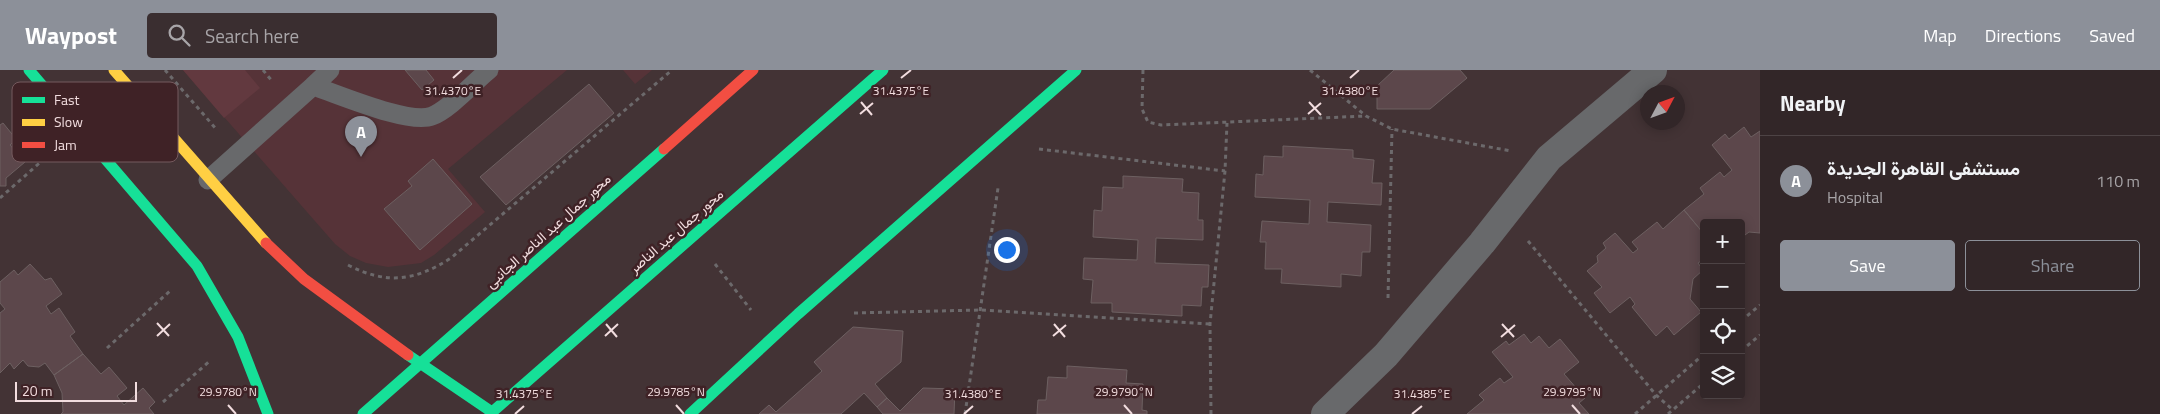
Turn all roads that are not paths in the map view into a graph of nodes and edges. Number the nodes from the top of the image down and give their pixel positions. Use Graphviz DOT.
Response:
graph roads {
  1 [pos="29,70"];
  2 [pos="114,70"];
  3 [pos="330,70"];
  4 [pos="489,70"];
  5 [pos="753,70"];
  6 [pos="883,70"];
  7 [pos="1076,70"];
  8 [pos="1653,70"];
  9 [pos="40,82"];
  10 [pos="124,82"];
  11 [pos="313,86"];
  12 [pos="178,145"];
  13 [pos="109,162"];
  14 [pos="208,180"];
  15 [pos="422,363"];
  16 [pos="491,413"];
  17 [pos="268,414"];
  18 [pos="363,414"];
  19 [pos="690,414"];
  20 [pos="1325,414"];
  1 -- 9 [label="street"];
  2 -- 10 [label="street"];
  3 -- 11 [label="lane"];
  4 -- 11 [label="lane"];
  5 -- 15 [label="street, محور جمال عبد الناصر الجانبى"];
  6 -- 16 [label="street, محور جمال عبد الناصر"];
  7 -- 19 [label="street"];
  8 -- 20 [label="street"];
  11 -- 14 [label="lane"];
  12 -- 14 [label="street"];
  13 -- 17 [label="street"];
  14 -- 15 [label="street"];
  15 -- 16 [label="street"];
  15 -- 18 [label="street, محور جمال عبد الناصر الجانبى"];
}
